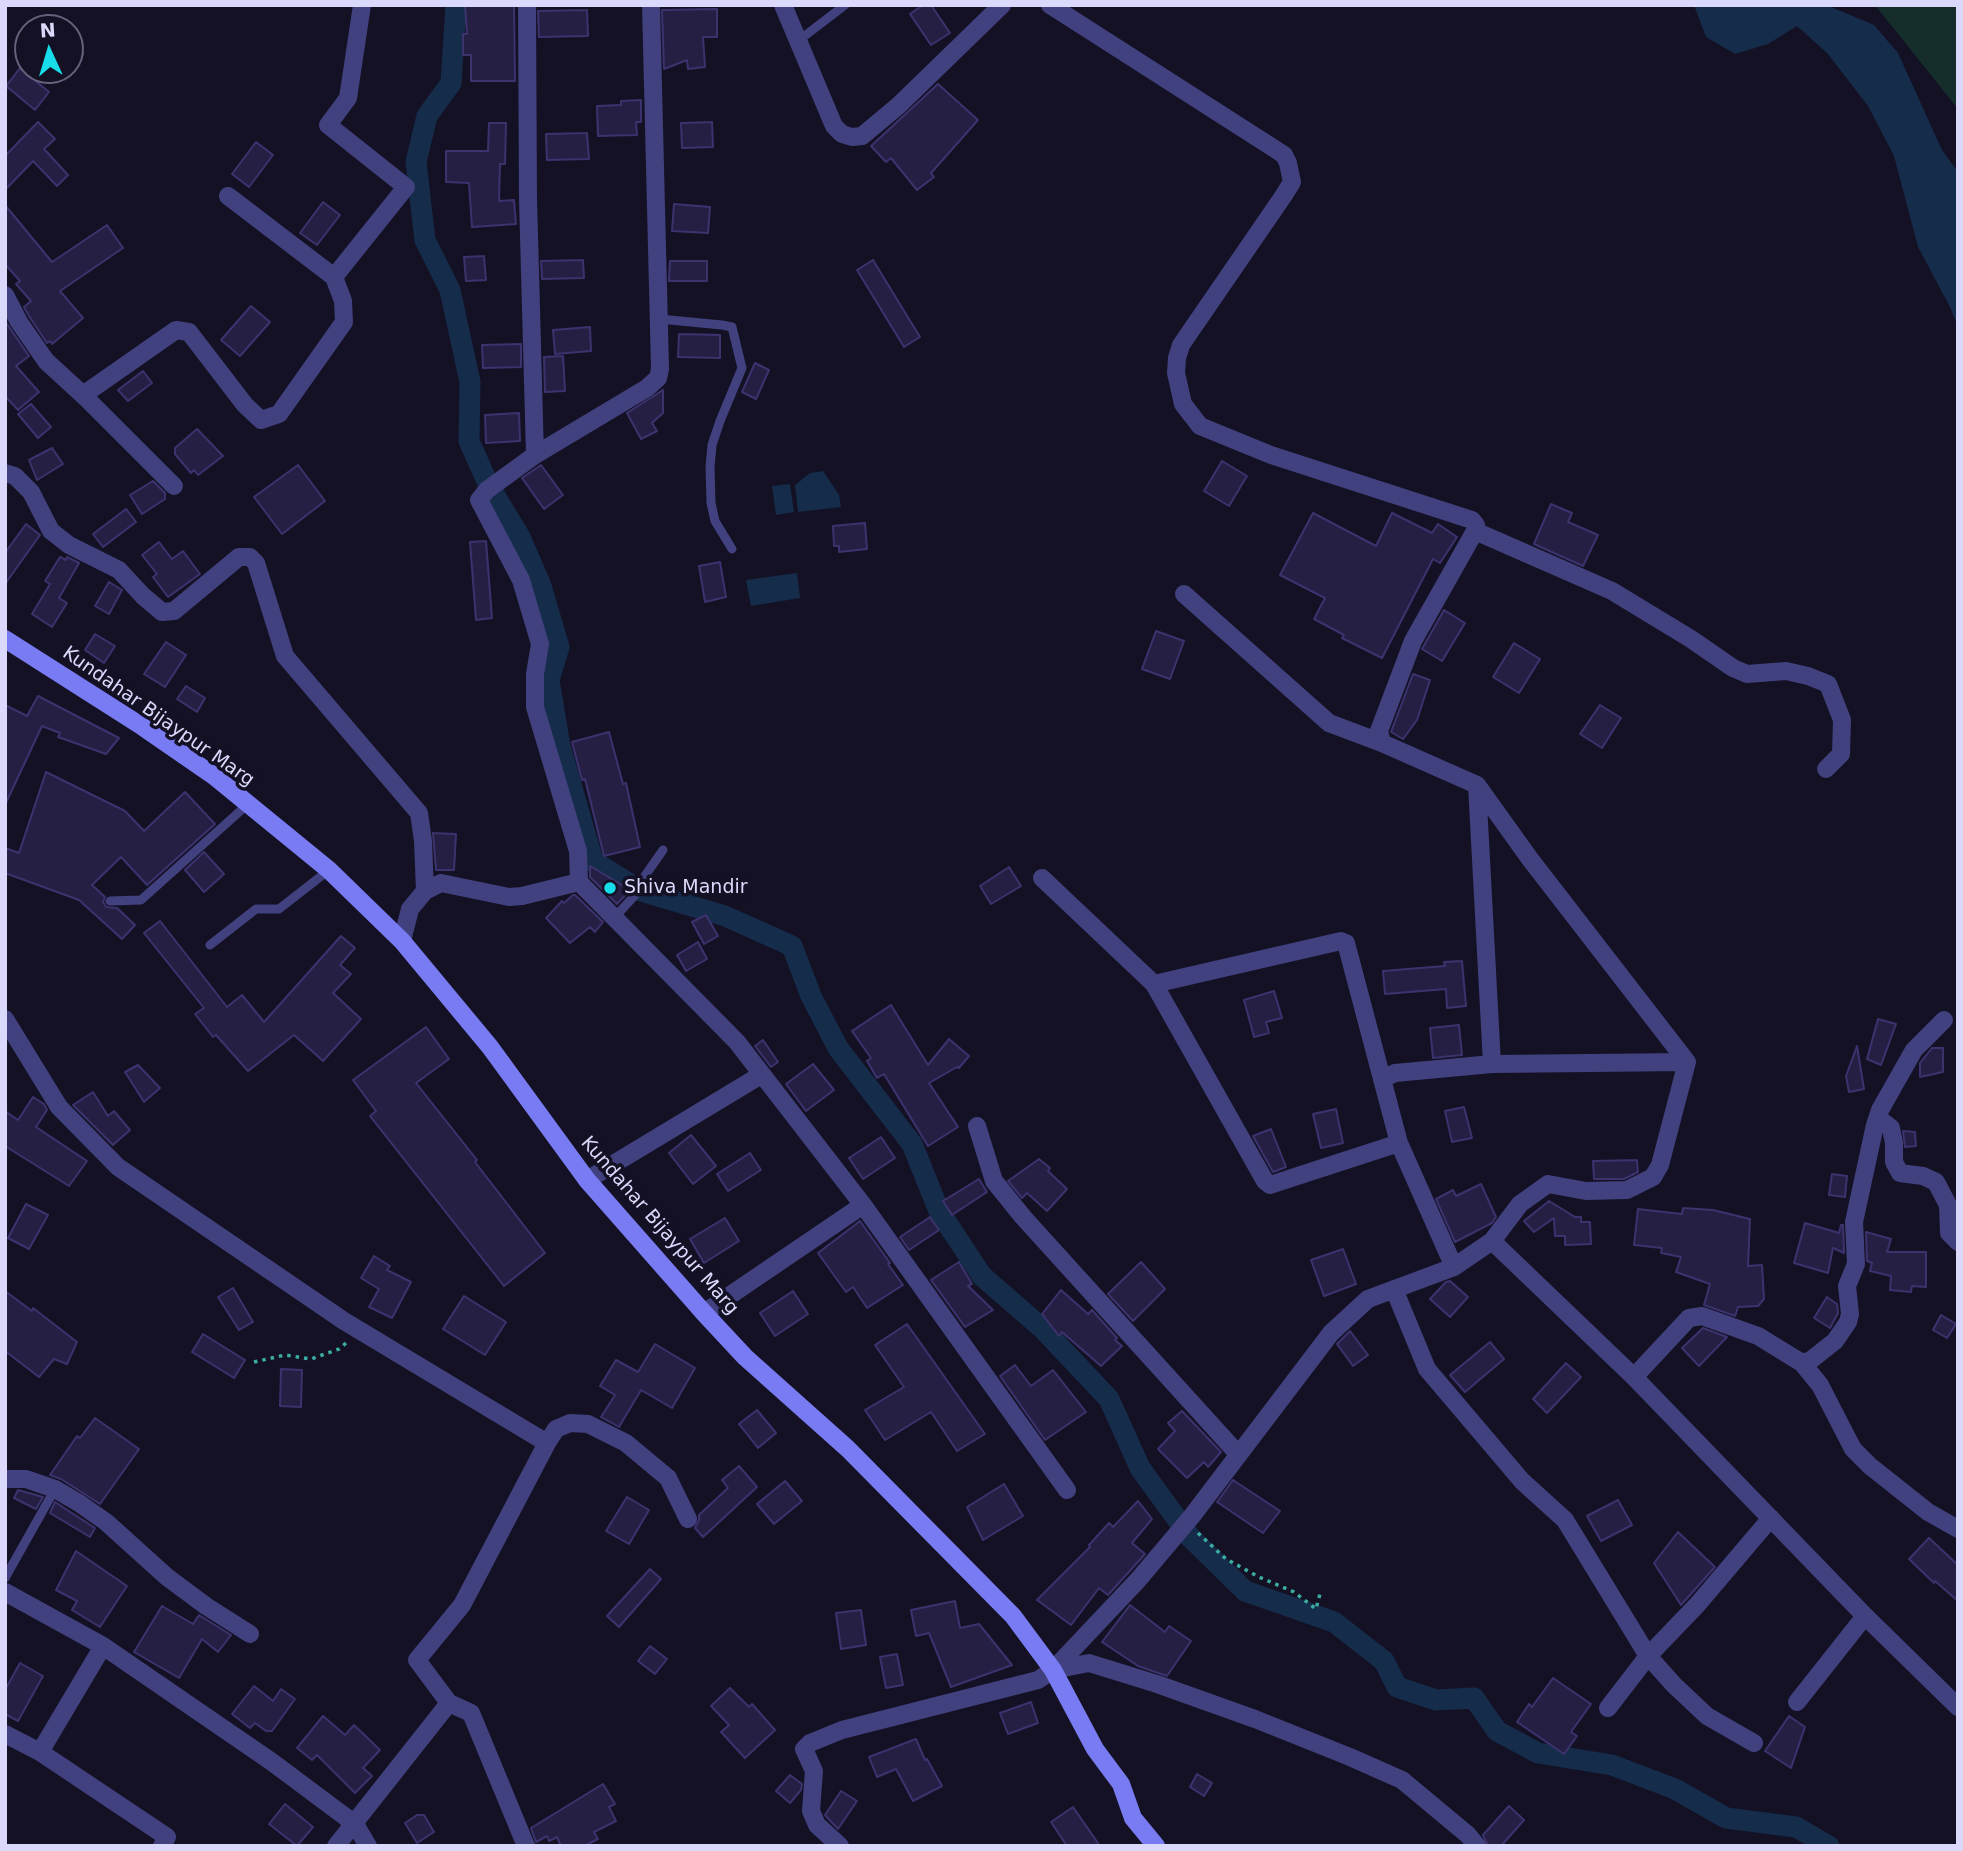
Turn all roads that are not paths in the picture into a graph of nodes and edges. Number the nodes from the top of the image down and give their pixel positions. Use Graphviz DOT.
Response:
graph roads {
  1 [pos="362,5"];
  2 [pos="527,5"];
  3 [pos="651,5"];
  4 [pos="783,5"];
  5 [pos="845,5"];
  6 [pos="1002,5"];
  7 [pos="1051,5"];
  8 [pos="798,41"];
  9 [pos="228,196"];
  10 [pos="334,277"];
  11 [pos="5,295"];
  12 [pos="659,319"];
  13 [pos="83,395"];
  14 [pos="535,455"];
  15 [pos="5,473"];
  16 [pos="174,486"];
  17 [pos="1475,531"];
  18 [pos="732,549"];
  19 [pos="1184,594"];
  20 [pos="5,639"];
  21 [pos="1382,743"];
  22 [pos="1826,769"];
  23 [pos="1477,785"];
  24 [pos="248,804"];
  25 [pos="663,850"];
  26 [pos="329,870"];
  27 [pos="1042,877"];
  28 [pos="642,880"];
  29 [pos="579,882"];
  30 [pos="425,891"];
  31 [pos="636,894"];
  32 [pos="110,901"];
  33 [pos="615,917"];
  34 [pos="402,941"];
  35 [pos="210,945"];
  36 [pos="1154,984"];
  37 [pos="5,1018"];
  38 [pos="1944,1020"];
  39 [pos="1687,1062"];
  40 [pos="1492,1064"];
  41 [pos="761,1074"];
  42 [pos="1382,1079"];
  43 [pos="1878,1118"];
  44 [pos="977,1126"];
  45 [pos="1399,1143"];
  46 [pos="587,1180"];
  47 [pos="863,1205"];
  48 [pos="1492,1241"];
  49 [pos="1958,1242"];
  50 [pos="1454,1267"];
  51 [pos="1394,1289"];
  52 [pos="704,1313"];
  53 [pos="1802,1363"];
  54 [pos="1634,1377"];
  55 [pos="547,1443"];
  56 [pos="1238,1454"];
  57 [pos="5,1479"];
  58 [pos="55,1489"];
  59 [pos="1067,1490"];
  60 [pos="688,1518"];
  61 [pos="1771,1518"];
  62 [pos="1958,1529"];
  63 [pos="5,1578"];
  64 [pos="5,1592"];
  65 [pos="1865,1616"];
  66 [pos="250,1634"];
  67 [pos="103,1646"];
  68 [pos="1648,1656"];
  69 [pos="1053,1670"];
  70 [pos="1797,1702"];
  71 [pos="449,1703"];
  72 [pos="1958,1707"];
  73 [pos="1608,1708"];
  74 [pos="5,1734"];
  75 [pos="1754,1743"];
  76 [pos="40,1752"];
  77 [pos="355,1824"];
  78 [pos="162,1846"];
  79 [pos="336,1846"];
  80 [pos="368,1846"];
  81 [pos="526,1846"];
  82 [pos="840,1846"];
  83 [pos="1156,1846"];
  84 [pos="1477,1846"];
  1 -- 10 [label="street"];
  2 -- 14 [label="street"];
  3 -- 12 [label="street"];
  4 -- 8 [label="street"];
  5 -- 8 [label="lane"];
  6 -- 8 [label="street"];
  7 -- 17 [label="street"];
  9 -- 10 [label="street"];
  10 -- 13 [label="street"];
  11 -- 13 [label="street"];
  12 -- 14 [label="street"];
  12 -- 18 [label="lane"];
  13 -- 16 [label="street"];
  14 -- 29 [label="street"];
  15 -- 30 [label="street"];
  17 -- 21 [label="street"];
  17 -- 22 [label="street"];
  19 -- 21 [label="street"];
  20 -- 24 [label="main road, Kundahar Bijaypur Marg"];
  21 -- 23 [label="street"];
  23 -- 39 [label="street"];
  23 -- 40 [label="street"];
  24 -- 26 [label="main road, Kundahar Bijaypur Marg"];
  24 -- 32 [label="lane"];
  25 -- 28 [label="lane"];
  26 -- 34 [label="main road, Kundahar Bijaypur Marg"];
  26 -- 35 [label="lane"];
  27 -- 36 [label="street"];
  29 -- 30 [label="street"];
  29 -- 33 [label="street"];
  30 -- 34 [label="street"];
  31 -- 33 [label="lane"];
  33 -- 41 [label="street"];
  34 -- 46 [label="main road, Kundahar Bijaypur Marg"];
  36 -- 42 [label="street"];
  36 -- 45 [label="street"];
  37 -- 55 [label="street"];
  38 -- 43 [label="street"];
  39 -- 40 [label="street"];
  39 -- 48 [label="street"];
  40 -- 42 [label="street"];
  41 -- 46 [label="street"];
  41 -- 47 [label="street"];
  42 -- 45 [label="street"];
  43 -- 49 [label="street"];
  43 -- 53 [label="street"];
  44 -- 56 [label="street"];
  45 -- 50 [label="street"];
  46 -- 52 [label="main road, Kundahar Bijaypur Marg"];
  47 -- 52 [label="street"];
  47 -- 59 [label="street"];
  48 -- 50 [label="street"];
  48 -- 54 [label="street"];
  50 -- 51 [label="street"];
  51 -- 56 [label="street"];
  51 -- 68 [label="street"];
  52 -- 69 [label="main road, Kundahar Bijaypur Marg"];
  53 -- 54 [label="street"];
  53 -- 62 [label="street"];
  54 -- 61 [label="street"];
  55 -- 60 [label="street"];
  55 -- 71 [label="street"];
  56 -- 69 [label="street"];
  57 -- 58 [label="street"];
  58 -- 63 [label="lane"];
  58 -- 66 [label="street"];
  61 -- 65 [label="street"];
  61 -- 68 [label="street"];
  64 -- 67 [label="street"];
  65 -- 70 [label="street"];
  65 -- 72 [label="street"];
  67 -- 76 [label="street"];
  67 -- 77 [label="street"];
  68 -- 73 [label="street"];
  68 -- 75 [label="street"];
  69 -- 82 [label="street"];
  69 -- 83 [label="main road, Kundahar Bijaypur Marg"];
  69 -- 84 [label="street"];
  71 -- 77 [label="street"];
  71 -- 81 [label="street"];
  74 -- 76 [label="street"];
  76 -- 78 [label="street"];
  77 -- 79 [label="street"];
  77 -- 80 [label="street"];
}
